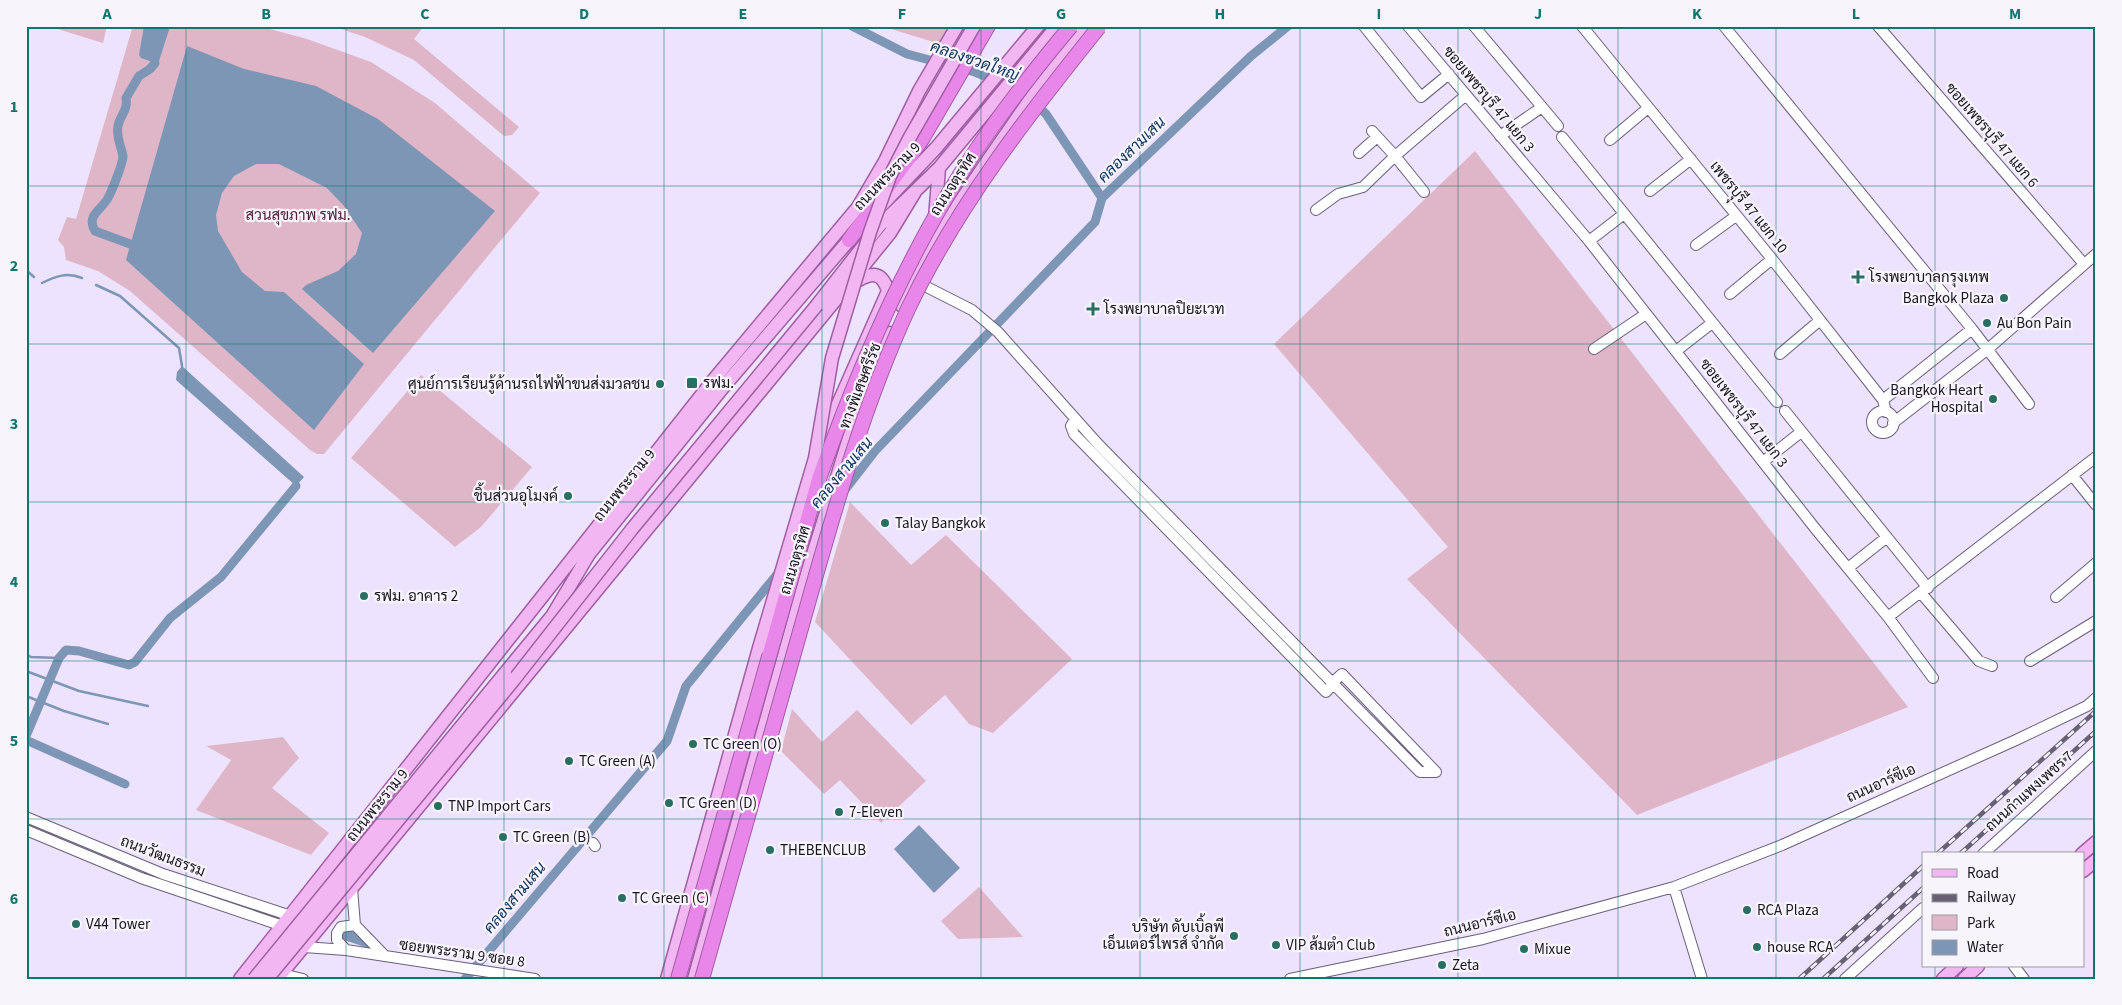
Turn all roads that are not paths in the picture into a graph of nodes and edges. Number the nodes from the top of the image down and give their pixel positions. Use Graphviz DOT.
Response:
graph roads {
  1 [pos="974,26"];
  2 [pos="988,26"];
  3 [pos="1038,26"];
  4 [pos="1070,26"];
  5 [pos="1087,26"];
  6 [pos="1100,26"];
  7 [pos="1364,26"];
  8 [pos="1408,26"];
  9 [pos="1474,26"];
  10 [pos="1582,26"];
  11 [pos="1724,26"];
  12 [pos="1878,26"];
  13 [pos="956,28"];
  14 [pos="1054,29"];
  15 [pos="1449,74"];
  16 [pos="1466,95"];
  17 [pos="1542,107"];
  18 [pos="1648,108"];
  19 [pos="1558,126"];
  20 [pos="1500,136"];
  21 [pos="1562,137"];
  22 [pos="1610,140"];
  23 [pos="922,141"];
  24 [pos="1359,154"];
  25 [pos="1394,156"];
  26 [pos="1690,160"];
  27 [pos="939,168"];
  28 [pos="1650,191"];
  29 [pos="915,192"];
  30 [pos="1424,192"];
  31 [pos="858,207"];
  32 [pos="1316,210"];
  33 [pos="1624,214"];
  34 [pos="1736,216"];
  35 [pos="849,240"];
  36 [pos="1589,241"];
  37 [pos="1696,245"];
  38 [pos="932,247"];
  39 [pos="2096,254"];
  40 [pos="1772,259"];
  41 [pos="2084,264"];
  42 [pos="914,281"];
  43 [pos="847,286"];
  44 [pos="888,291"];
  45 [pos="1730,294"];
  46 [pos="1646,314"];
  47 [pos="1820,321"];
  48 [pos="1712,323"];
  49 [pos="1972,329"];
  50 [pos="753,333"];
  51 [pos="1594,349"];
  52 [pos="1988,349"];
  53 [pos="1676,351"];
  54 [pos="1780,354"];
  55 [pos="725,385"];
  56 [pos="1883,400"];
  57 [pos="1777,402"];
  58 [pos="2029,404"];
  59 [pos="1785,411"];
  60 [pos="1886,412"];
  61 [pos="700,416"];
  62 [pos="1075,419"];
  63 [pos="1893,423"];
  64 [pos="1801,432"];
  65 [pos="686,433"];
  66 [pos="722,436"];
  67 [pos="709,452"];
  68 [pos="2096,457"];
  69 [pos="815,458"];
  70 [pos="1763,462"];
  71 [pos="1123,470"];
  72 [pos="2072,475"];
  73 [pos="1114,477"];
  74 [pos="2095,504"];
  75 [pos="1887,537"];
  76 [pos="589,554"];
  77 [pos="2096,563"];
  78 [pos="1207,565"];
  79 [pos="1848,568"];
  80 [pos="1924,590"];
  81 [pos="2056,597"];
  82 [pos="1261,610"];
  83 [pos="1888,617"];
  84 [pos="1253,618"];
  85 [pos="2096,621"];
  86 [pos="1313,661"];
  87 [pos="2030,661"];
  88 [pos="1992,666"];
  89 [pos="1304,669"];
  90 [pos="1933,678"];
  91 [pos="1334,683"];
  92 [pos="2096,698"];
  93 [pos="461,702"];
  94 [pos="2096,751"];
  95 [pos="26,817"];
  96 [pos="26,830"];
  97 [pos="2096,842"];
  98 [pos="1985,852"];
  99 [pos="2084,852"];
  100 [pos="2096,860"];
  101 [pos="2084,870"];
  102 [pos="1674,887"];
  103 [pos="352,889"];
  104 [pos="1922,909"];
  105 [pos="287,921"];
  106 [pos="355,925"];
  107 [pos="318,929"];
  108 [pos="304,947"];
  109 [pos="346,950"];
  110 [pos="384,956"];
  111 [pos="1955,968"];
  112 [pos="1976,968"];
  113 [pos="2016,968"];
  114 [pos="280,976"];
  115 [pos="240,979"];
  116 [pos="254,979"];
  117 [pos="267,979"];
  118 [pos="303,979"];
  119 [pos="535,979"];
  120 [pos="667,979"];
  121 [pos="678,979"];
  122 [pos="694,979"];
  123 [pos="702,979"];
  124 [pos="1290,979"];
  125 [pos="1702,979"];
  126 [pos="1845,979"];
  127 [pos="1943,979"];
  128 [pos="1964,979"];
  129 [pos="2024,979"];
  1 -- 69 [label="main road, ถนนจตุรทิศ, bridge"];
  2 -- 23 [label="highway"];
  3 -- 35 [label="main road, ถนนพระราม 9"];
  4 -- 121 [label="highway, ทางพิเศษศรีรัช, bridge"];
  5 -- 38 [label="main road, ถนนจตุรทิศ"];
  6 -- 123 [label="highway, ทางพิเศษศรีรัช, bridge"];
  7 -- 15 [label="street"];
  8 -- 15 [label="street, ซอยเพชรบุรี 47 แยก 3"];
  9 -- 17 [label="street"];
  10 -- 18 [label="street, เพชรบุุรี 47 แยก 10"];
  11 -- 49 [label="street"];
  12 -- 41 [label="street, ซอยเพชรบุรี 47 แยก 6"];
  13 -- 31 [label="main road, ถนนพระราม 9"];
  14 -- 27 [label="main road, ถนนพระราม 9"];
  15 -- 16 [label="street, ซอยเพชรบุรี 47 แยก 3"];
  16 -- 20 [label="street, ซอยเพชรบุรี 47 แยก 3"];
  16 -- 25 [label="street"];
  17 -- 19 [label="street"];
  17 -- 20 [label="street"];
  18 -- 22 [label="street"];
  18 -- 26 [label="street, เพชรบุุรี 47 แยก 10"];
  20 -- 36 [label="street, ซอยเพชรบุรี 47 แยก 3"];
  21 -- 33 [label="street"];
  23 -- 31 [label="main road"];
  23 -- 35 [label="highway"];
  24 -- 25 [label="street"];
  25 -- 30 [label="street"];
  25 -- 32 [label="street"];
  26 -- 28 [label="street"];
  26 -- 34 [label="street, เพชรบุุรี 47 แยก 10"];
  27 -- 29 [label="main road, ถนนพระราม 9"];
  27 -- 38 [label="main road"];
  29 -- 43 [label="main road, ถนนพระราม 9"];
  29 -- 117 [label="main road, ถนนพระราม 9, bridge"];
  31 -- 50 [label="main road, ถนนพระราม 9"];
  33 -- 36 [label="street"];
  33 -- 48 [label="street"];
  34 -- 37 [label="street"];
  34 -- 40 [label="street, เพชรบุุรี 47 แยก 10"];
  35 -- 55 [label="main road, ถนนพระราม 9"];
  36 -- 46 [label="street, ซอยเพชรบุรี 47 แยก 3"];
  38 -- 42 [label="main road, ถนนจตุรทิศ"];
  39 -- 41 [label="street"];
  40 -- 45 [label="street"];
  40 -- 47 [label="street, เพชรบุุรี 47 แยก 10"];
  41 -- 52 [label="street"];
  42 -- 44 [label="main road"];
  42 -- 62 [label="street"];
  42 -- 122 [label="main road, ถนนจตุรทิศ"];
  43 -- 44 [label="main road"];
  43 -- 66 [label="main road, ถนนพระราม 9"];
  44 -- 69 [label="main road, bridge"];
  46 -- 51 [label="street"];
  46 -- 53 [label="street, ซอยเพชรบุรี 47 แยก 3"];
  47 -- 54 [label="street"];
  47 -- 56 [label="street, เพชรบุุรี 47 แยก 10"];
  48 -- 53 [label="street"];
  48 -- 57 [label="street"];
  49 -- 52 [label="street"];
  49 -- 56 [label="street"];
  50 -- 55 [label="main road"];
  50 -- 93 [label="main road, ถนนพระราม 9"];
  52 -- 58 [label="street"];
  52 -- 63 [label="street"];
  53 -- 70 [label="street, ซอยเพชรบุรี 47 แยก 3"];
  55 -- 61 [label="main road, ถนนพระราม 9"];
  56 -- 60 [label="street, เพชรบุุรี 47 แยก 10"];
  59 -- 64 [label="street"];
  60 -- 63 [label="street"];
  60 -- 63 [label="street"];
  61 -- 65 [label="main road, ถนนพระราม 9"];
  61 -- 66 [label="main road"];
  62 -- 71 [label="street"];
  62 -- 73 [label="street"];
  64 -- 70 [label="street"];
  64 -- 75 [label="street"];
  65 -- 67 [label="main road"];
  65 -- 76 [label="main road, ถนนพระราม 9"];
  66 -- 67 [label="main road, ถนนพระราม 9"];
  67 -- 103 [label="main road, ถนนพระราม 9"];
  68 -- 72 [label="street"];
  69 -- 120 [label="main road, ถนนจตุรทิศ, bridge"];
  70 -- 79 [label="street, ซอยเพชรบุรี 47 แยก 3"];
  71 -- 73 [label="street"];
  71 -- 78 [label="street"];
  72 -- 74 [label="street"];
  72 -- 80 [label="street"];
  73 -- 78 [label="street"];
  75 -- 79 [label="street"];
  75 -- 80 [label="street"];
  76 -- 93 [label="main road"];
  76 -- 116 [label="main road, ถนนพระราม 9, bridge"];
  77 -- 81 [label="street"];
  78 -- 82 [label="street"];
  78 -- 84 [label="street"];
  79 -- 83 [label="street, ซอยเพชรบุรี 47 แยก 3"];
  80 -- 83 [label="street"];
  80 -- 88 [label="street"];
  82 -- 84 [label="street"];
  82 -- 86 [label="street"];
  83 -- 90 [label="street, ซอยเพชรบุรี 47 แยก 3"];
  84 -- 89 [label="street"];
  85 -- 87 [label="street"];
  86 -- 89 [label="street"];
  86 -- 91 [label="street"];
  89 -- 91 [label="street"];
  91 -- 91 [label="street"];
  92 -- 102 [label="street, ถนนอาร์ซีเอ"];
  93 -- 105 [label="main road, ถนนพระราม 9"];
  94 -- 98 [label="street, ถนนกำแพงเพชร 7"];
  95 -- 105 [label="street, ถนนวัฒนธรรม"];
  96 -- 105 [label="street, ถนนวัฒนธรรม"];
  97 -- 99 [label="main road"];
  100 -- 101 [label="main road"];
  102 -- 124 [label="street, ถนนอาร์ซีเอ"];
  102 -- 125 [label="street"];
  103 -- 106 [label="street"];
  103 -- 107 [label="main road, ถนนพระราม 9"];
  104 -- 126 [label="street"];
  105 -- 107 [label="main road"];
  105 -- 115 [label="main road, ถนนพระราม 9"];
  106 -- 109 [label="street"];
  106 -- 110 [label="street, ซอยพระราม 9 ซอย 8"];
  107 -- 108 [label="main road, ถนนพระราม 9"];
  108 -- 109 [label="street, ซอยพระราม 9 ซอย 8"];
  108 -- 114 [label="main road, ถนนพระราม 9"];
  109 -- 110 [label="street, ซอยพระราม 9 ซอย 8"];
  110 -- 119 [label="street, ซอยพระราม 9 ซอย 8"];
  111 -- 127 [label="main road"];
  112 -- 128 [label="main road"];
  113 -- 129 [label="street"];
  114 -- 118 [label="street"];
}
